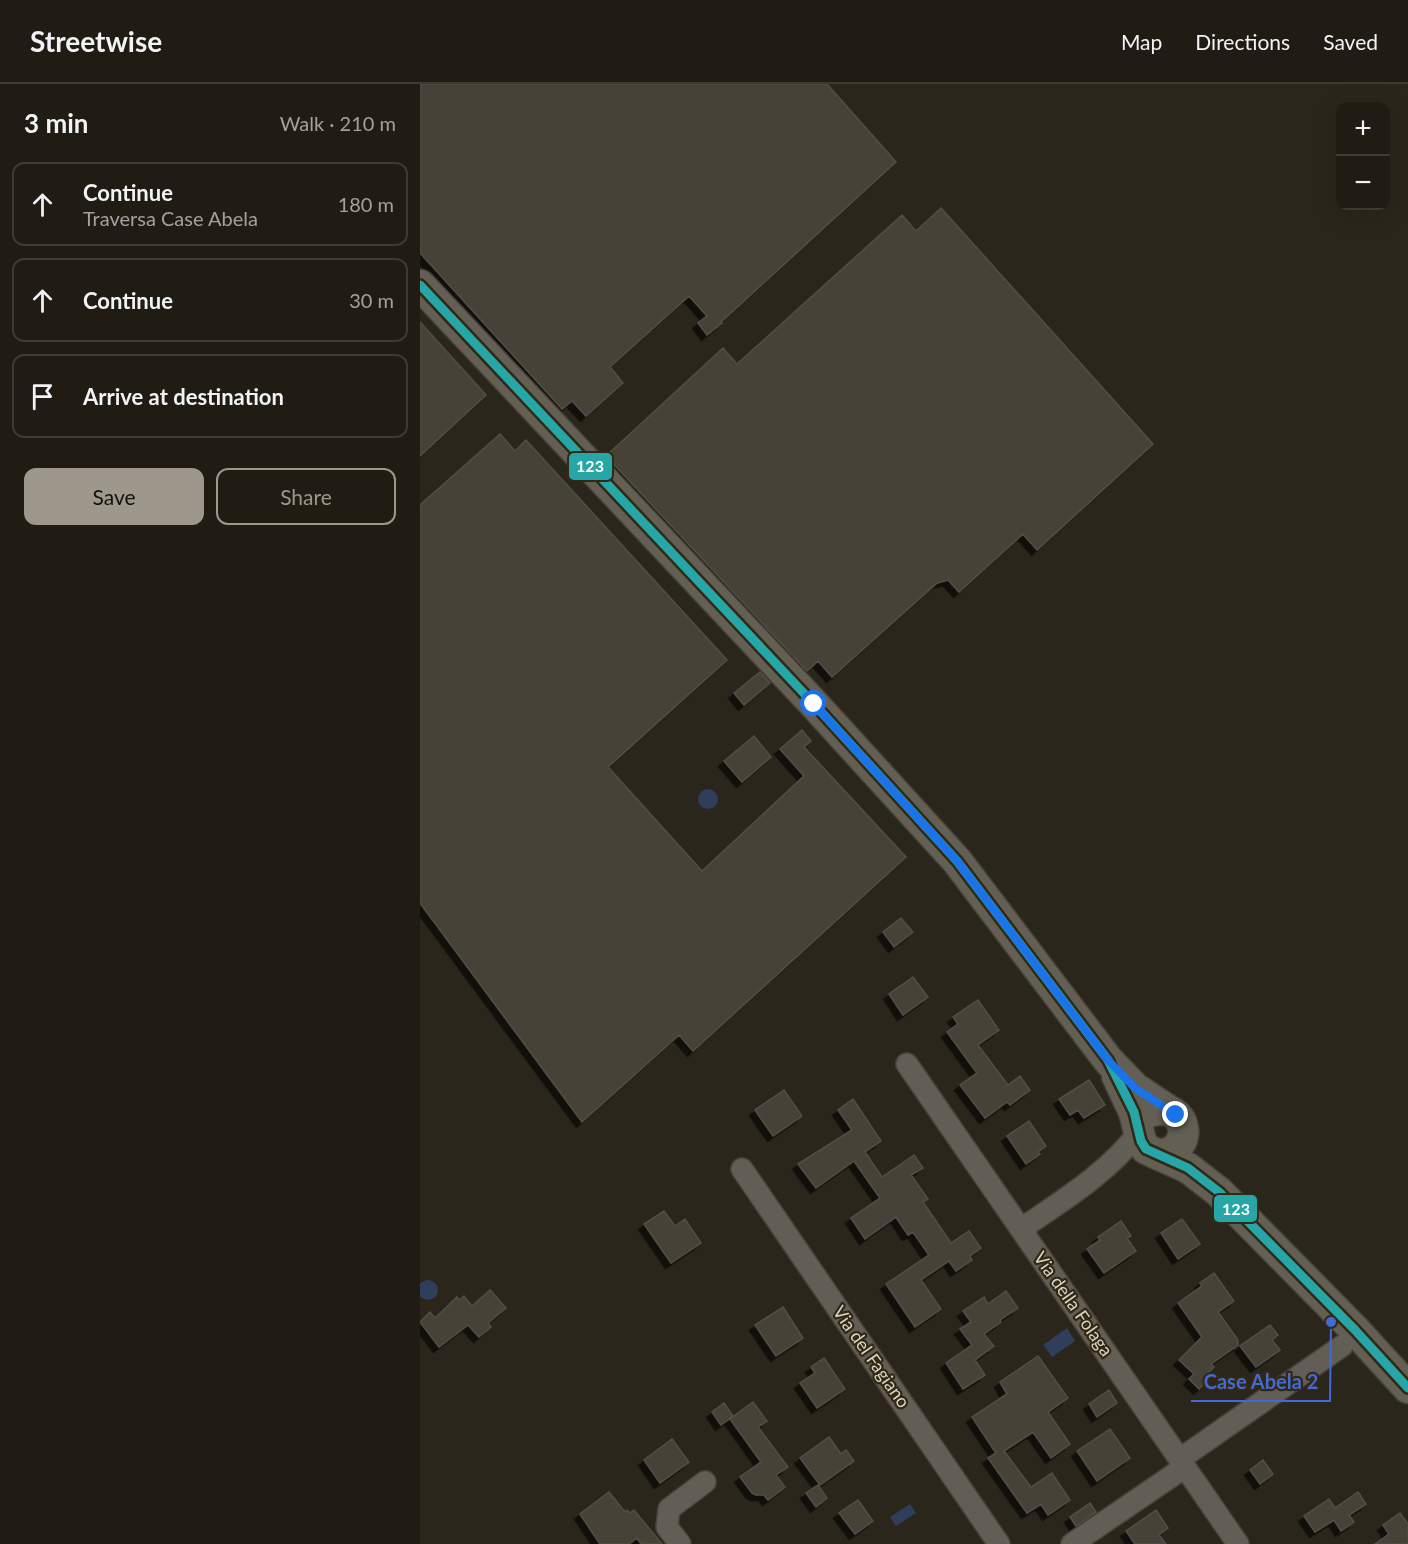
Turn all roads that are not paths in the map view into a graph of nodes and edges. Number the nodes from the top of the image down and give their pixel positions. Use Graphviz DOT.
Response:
graph roads {
  1 [pos="420,285"];
  2 [pos="1108,1060"];
  3 [pos="907,1064"];
  4 [pos="1178,1122"];
  5 [pos="1148,1142"];
  6 [pos="742,1169"];
  7 [pos="1219,1192"];
  8 [pos="1022,1229"];
  9 [pos="1342,1346"];
  10 [pos="1408,1388"];
  11 [pos="1182,1463"];
  12 [pos="705,1482"];
  13 [pos="680,1544"];
  14 [pos="999,1544"];
  15 [pos="1072,1544"];
  16 [pos="1238,1544"];
  1 -- 2 [label="street"];
  2 -- 4 [label="street"];
  2 -- 5 [label="street"];
  3 -- 8 [label="street, Via della Folaga"];
  4 -- 5 [label="street"];
  4 -- 5 [label="street"];
  4 -- 7 [label="street"];
  5 -- 7 [label="street"];
  5 -- 8 [label="street"];
  6 -- 14 [label="street, Via del Fagiano"];
  7 -- 10 [label="street"];
  8 -- 11 [label="street, Via della Folaga"];
  9 -- 11 [label="street"];
  11 -- 15 [label="street"];
  11 -- 16 [label="street, Via della Folaga"];
  12 -- 13 [label="street"];
}
